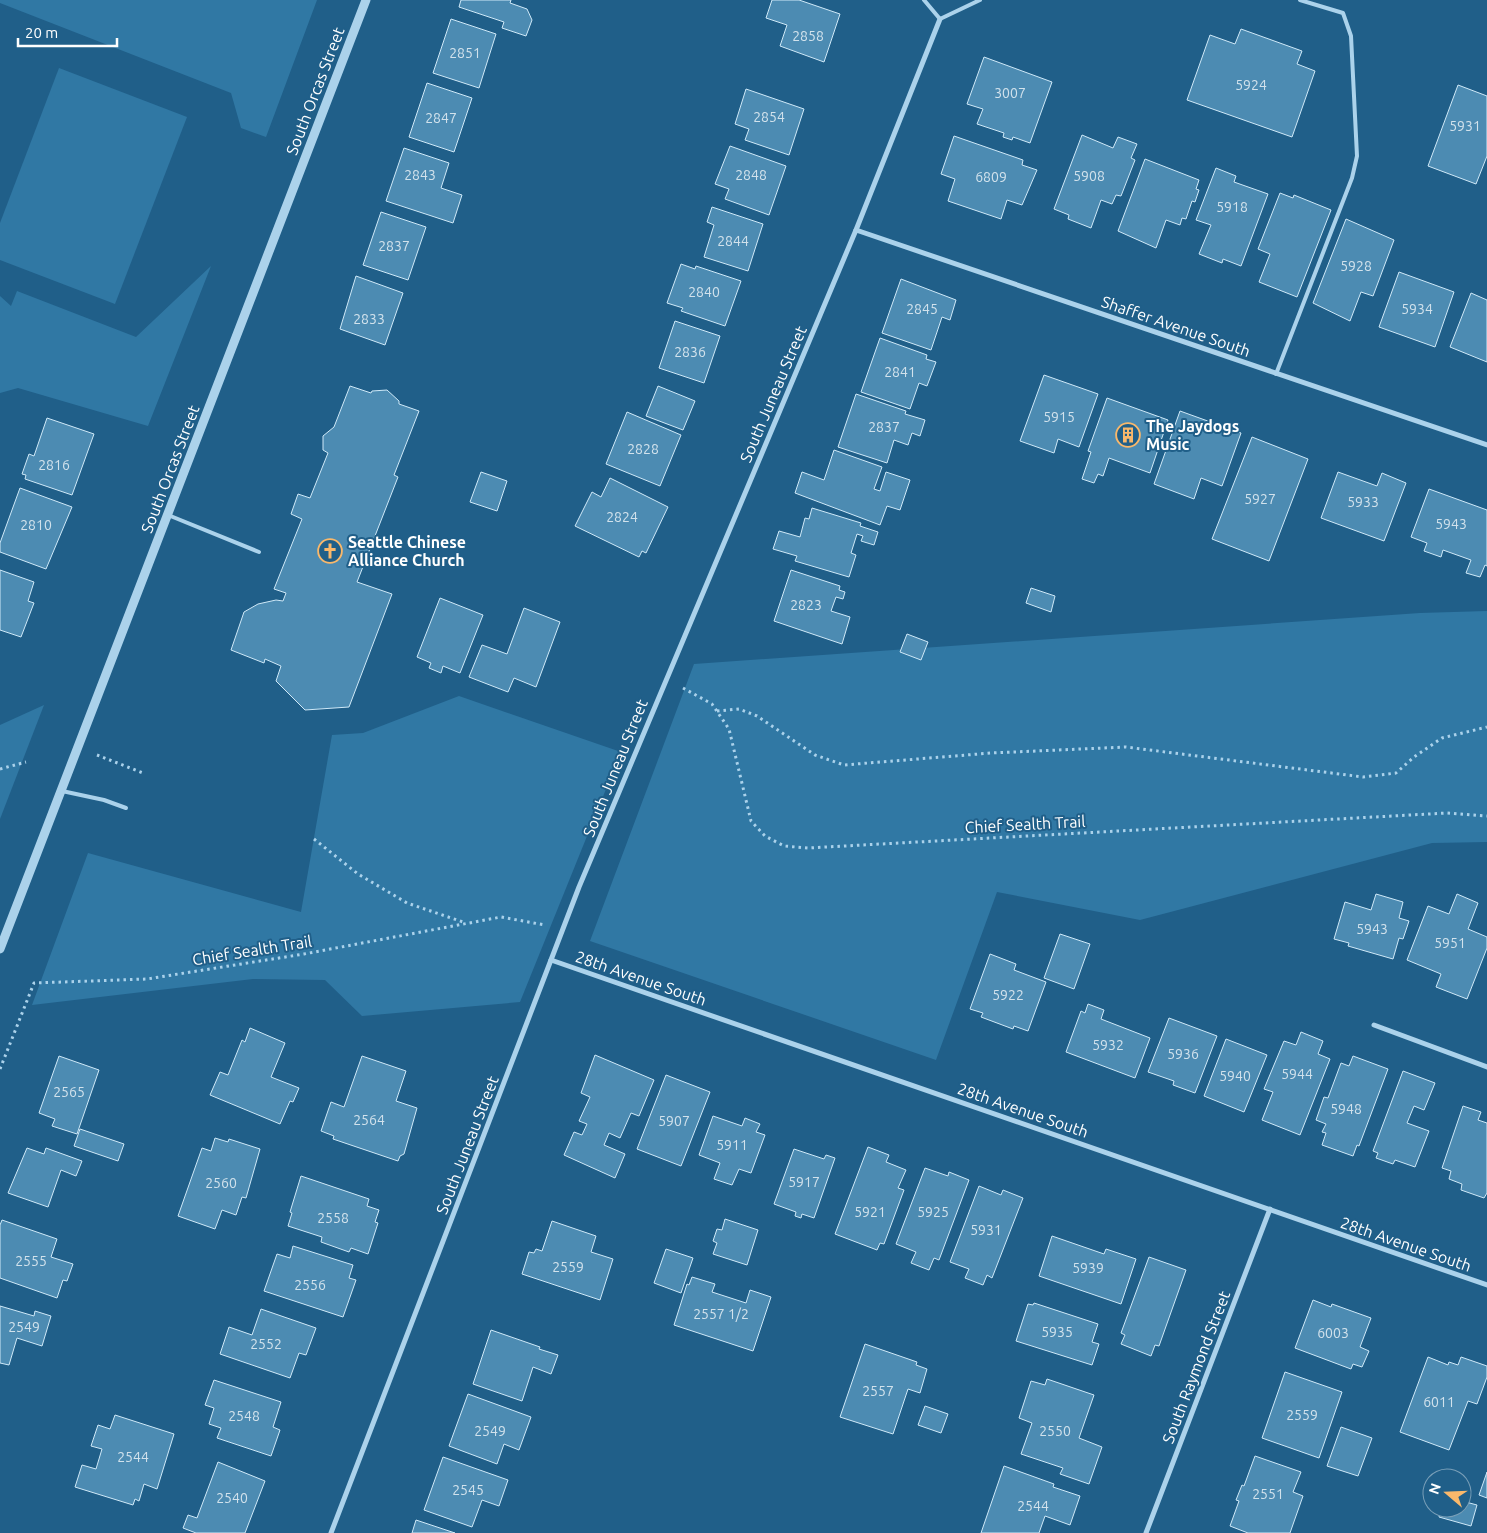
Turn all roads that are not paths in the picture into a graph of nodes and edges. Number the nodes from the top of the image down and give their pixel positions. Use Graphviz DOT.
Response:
graph roads {
  1 [pos="366,0"];
  2 [pos="924,0"];
  3 [pos="980,0"];
  4 [pos="1300,0"];
  5 [pos="940,19"];
  6 [pos="856,230"];
  7 [pos="1276,374"];
  8 [pos="1487,445"];
  9 [pos="168,515"];
  10 [pos="259,552"];
  11 [pos="62,791"];
  12 [pos="126,808"];
  13 [pos="0,948"];
  14 [pos="551,960"];
  15 [pos="1374,1025"];
  16 [pos="1487,1067"];
  17 [pos="1270,1210"];
  18 [pos="1487,1285"];
  19 [pos="331,1533"];
  20 [pos="1146,1533"];
  1 -- 9 [label="street, South Orcas Street"];
  2 -- 5 [label="lane"];
  3 -- 5 [label="lane"];
  4 -- 7 [label="lane"];
  5 -- 6 [label="street, South Juneau Street"];
  6 -- 7 [label="street, Shaffer Avenue South"];
  6 -- 14 [label="street, South Juneau Street"];
  7 -- 8 [label="street, Shaffer Avenue South"];
  9 -- 10 [label="lane"];
  9 -- 11 [label="street, South Orcas Street"];
  11 -- 12 [label="lane"];
  11 -- 13 [label="street, South Orcas Street"];
  14 -- 17 [label="street, 28th Avenue South"];
  14 -- 19 [label="street, South Juneau Street"];
  15 -- 16 [label="street"];
  17 -- 18 [label="street, 28th Avenue South"];
  17 -- 20 [label="street, South Raymond Street"];
}
